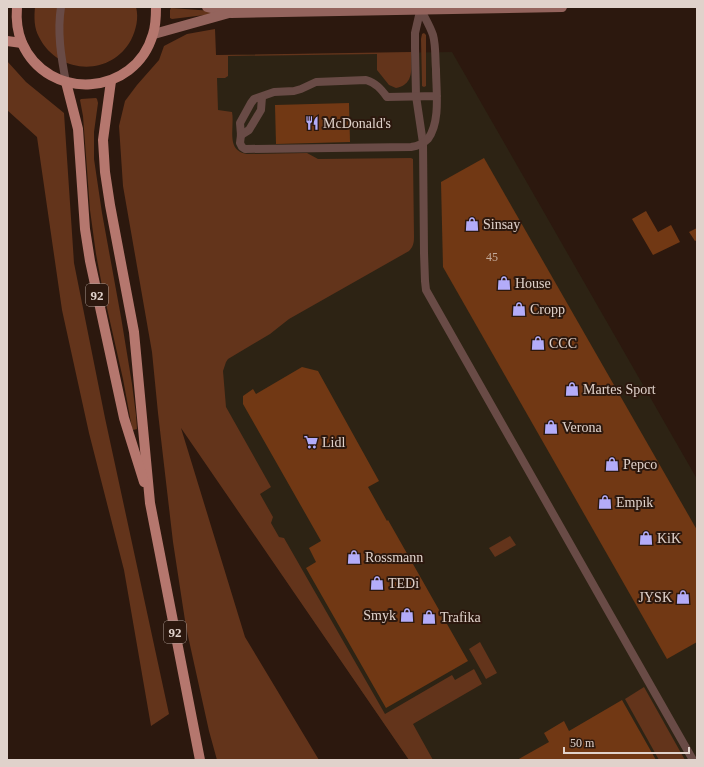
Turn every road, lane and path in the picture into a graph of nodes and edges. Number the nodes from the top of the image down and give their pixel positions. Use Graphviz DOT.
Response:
graph roads {
  1 [pos="17,7"];
  2 [pos="61,7"];
  3 [pos="156,7"];
  4 [pos="207,7"];
  5 [pos="562,7"];
  6 [pos="421,8"];
  7 [pos="231,12"];
  8 [pos="154,34"];
  9 [pos="7,41"];
  10 [pos="22,43"];
  11 [pos="111,81"];
  12 [pos="66,82"];
  13 [pos="416,96"];
  14 [pos="437,96"];
  15 [pos="262,97"];
  16 [pos="241,135"];
  17 [pos="423,143"];
  18 [pos="150,503"];
  19 [pos="200,760"];
  20 [pos="693,760"];
  1 -- 10 [label="main road"];
  2 -- 12 [label="lane"];
  3 -- 8 [label="main road"];
  4 -- 7 [label="street"];
  5 -- 6 [label="street"];
  6 -- 7 [label="street"];
  6 -- 13 [label="lane"];
  6 -- 14 [label="lane"];
  7 -- 8 [label="street"];
  8 -- 11 [label="main road"];
  9 -- 10 [label="main road"];
  10 -- 12 [label="main road"];
  11 -- 12 [label="main road"];
  11 -- 18 [label="main road, 92"];
  12 -- 18 [label="main road, 92"];
  13 -- 14 [label="lane"];
  13 -- 15 [label="lane"];
  13 -- 17 [label="lane"];
  14 -- 17 [label="lane"];
  15 -- 16 [label="lane"];
  15 -- 16 [label="lane"];
  16 -- 17 [label="lane"];
  17 -- 20 [label="lane"];
  18 -- 19 [label="main road, 92"];
}
